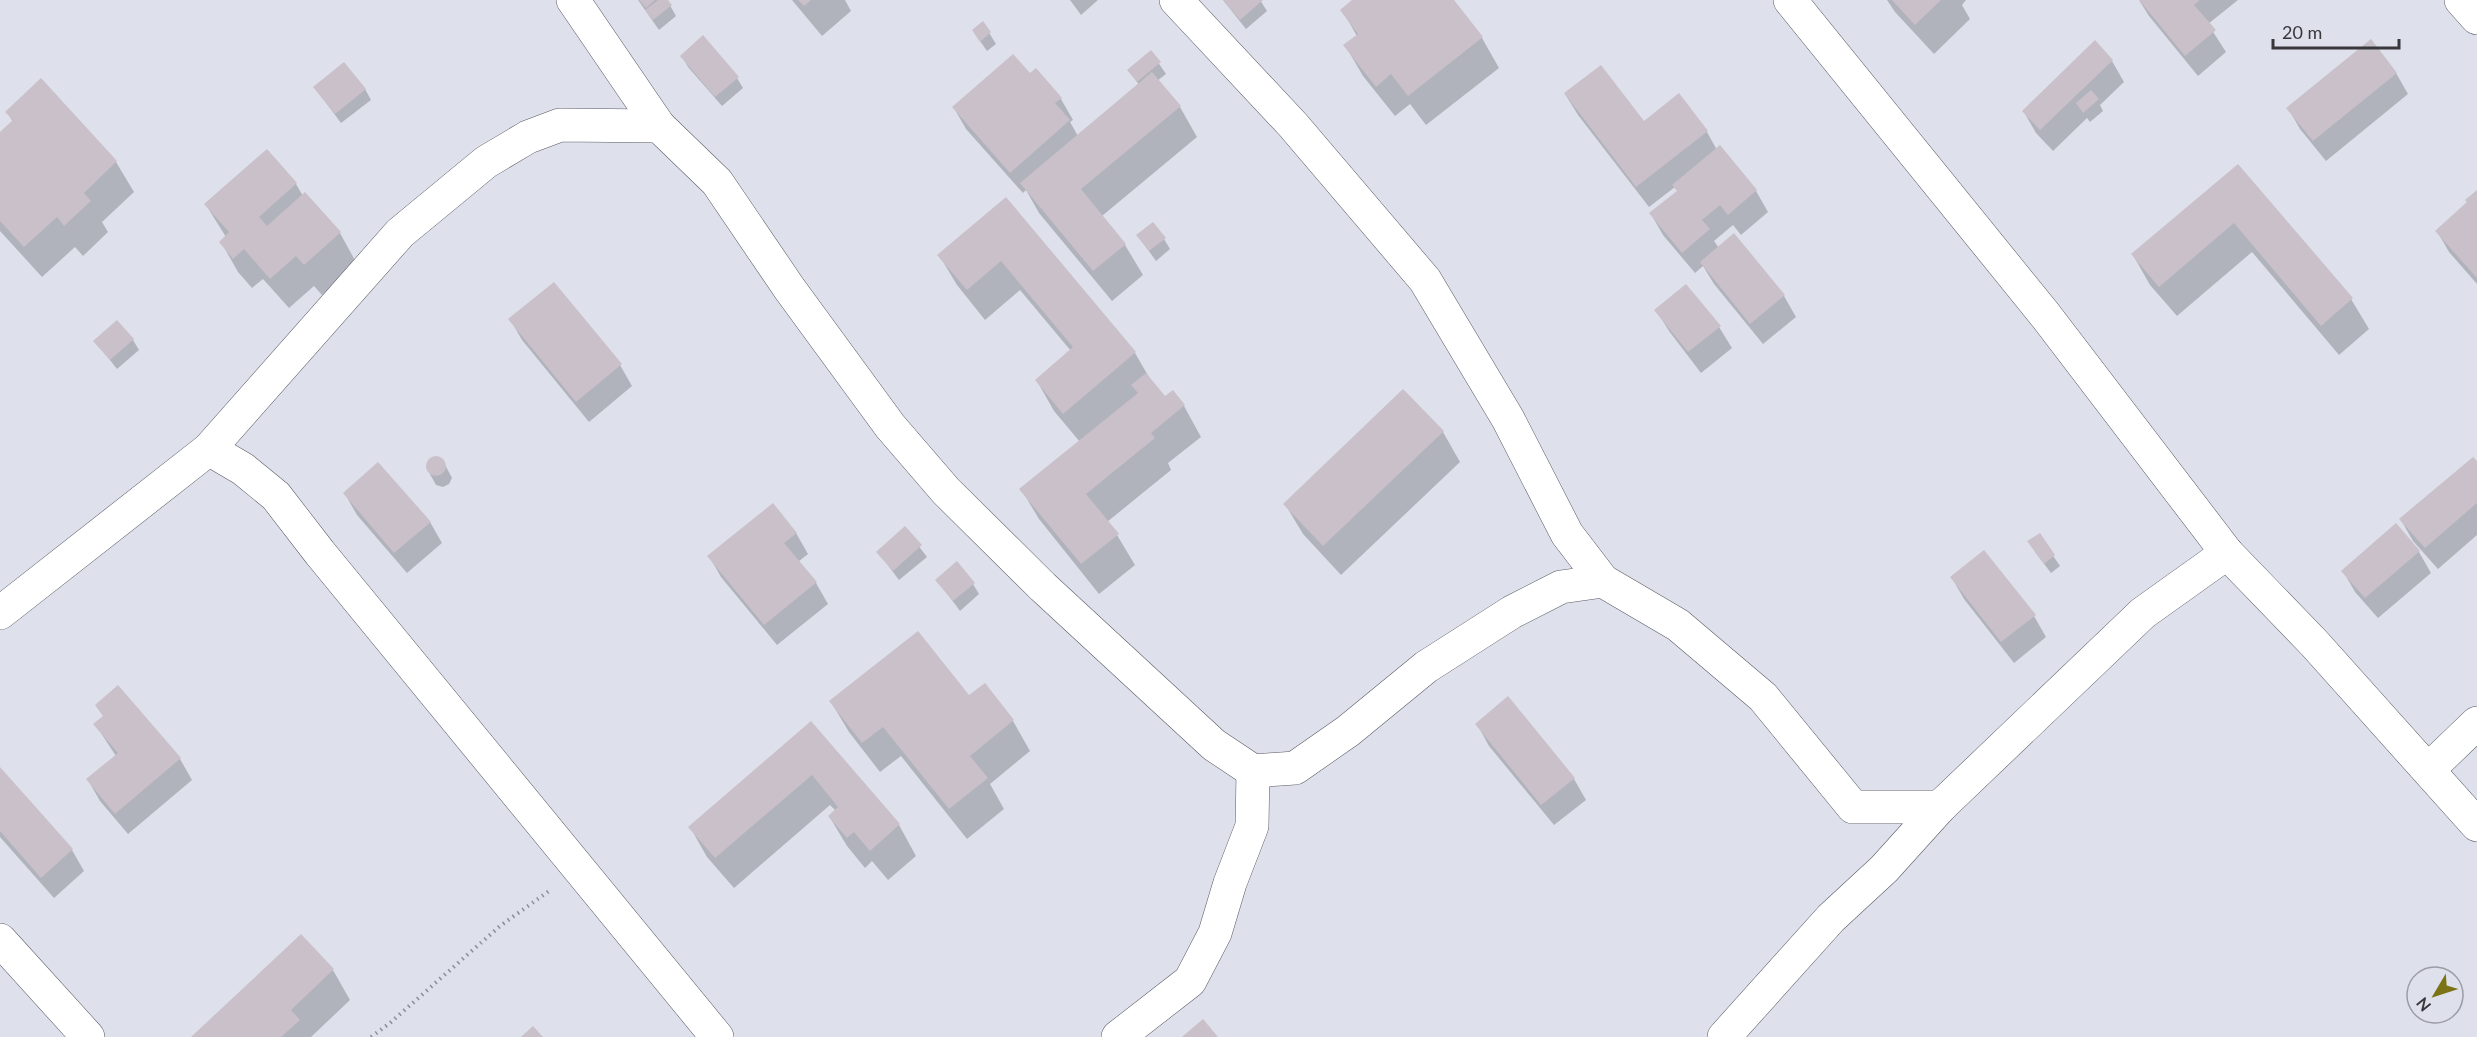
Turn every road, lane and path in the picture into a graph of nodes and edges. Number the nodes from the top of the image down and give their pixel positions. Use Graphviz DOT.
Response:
graph roads {
  1 [pos="573,0"];
  2 [pos="1176,0"];
  3 [pos="1790,0"];
  4 [pos="2461,0"];
  5 [pos="2477,18"];
  6 [pos="659,126"];
  7 [pos="209,449"];
  8 [pos="2227,553"];
  9 [pos="1603,581"];
  10 [pos="0,613"];
  11 [pos="2477,723"];
  12 [pos="2429,769"];
  13 [pos="1253,771"];
  14 [pos="1940,807"];
  15 [pos="2477,825"];
  16 [pos="579,869"];
  17 [pos="0,939"];
  18 [pos="88,1037"];
  19 [pos="371,1037"];
  20 [pos="717,1037"];
  21 [pos="1118,1037"];
  22 [pos="1724,1037"];
  1 -- 6 [label="street"];
  2 -- 9 [label="street"];
  3 -- 8 [label="street"];
  4 -- 5 [label="street"];
  6 -- 7 [label="street"];
  6 -- 13 [label="street"];
  7 -- 10 [label="street"];
  7 -- 16 [label="street"];
  8 -- 12 [label="street"];
  8 -- 14 [label="street"];
  9 -- 13 [label="street"];
  9 -- 14 [label="street"];
  11 -- 12 [label="street"];
  12 -- 15 [label="street"];
  13 -- 21 [label="street"];
  14 -- 22 [label="street"];
  16 -- 19 [label="path"];
  16 -- 20 [label="street"];
  17 -- 18 [label="street"];
}
